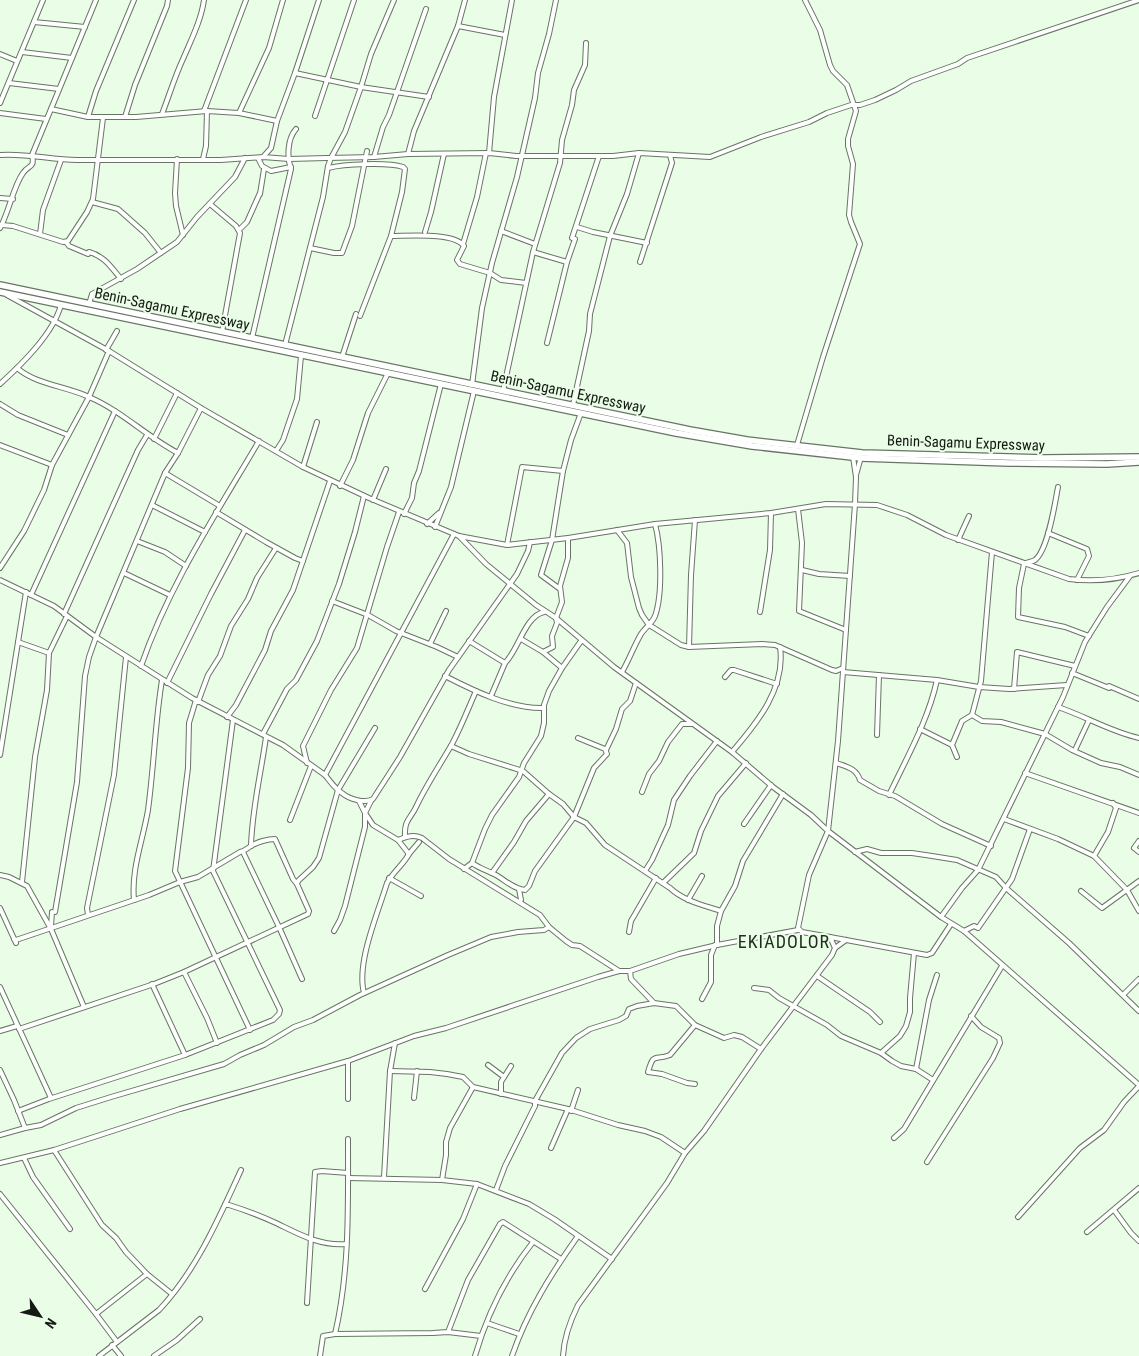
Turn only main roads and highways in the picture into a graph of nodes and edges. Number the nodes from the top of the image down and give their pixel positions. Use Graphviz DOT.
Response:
graph roads {
  1 [pos="0,285"];
  2 [pos="1,293"];
  3 [pos="473,388"];
  4 [pos="854,455"];
  5 [pos="862,456"];
  6 [pos="1139,457"];
  7 [pos="1139,462"];
  1 -- 3 [label="highway, Benin-Sagamu Expressway"];
  2 -- 3 [label="highway"];
  3 -- 4 [label="highway, Benin-Sagamu Expressway"];
  3 -- 4 [label="highway"];
  4 -- 5 [label="highway"];
  5 -- 6 [label="highway, Benin-Sagamu Expressway"];
  5 -- 7 [label="highway"];
}
